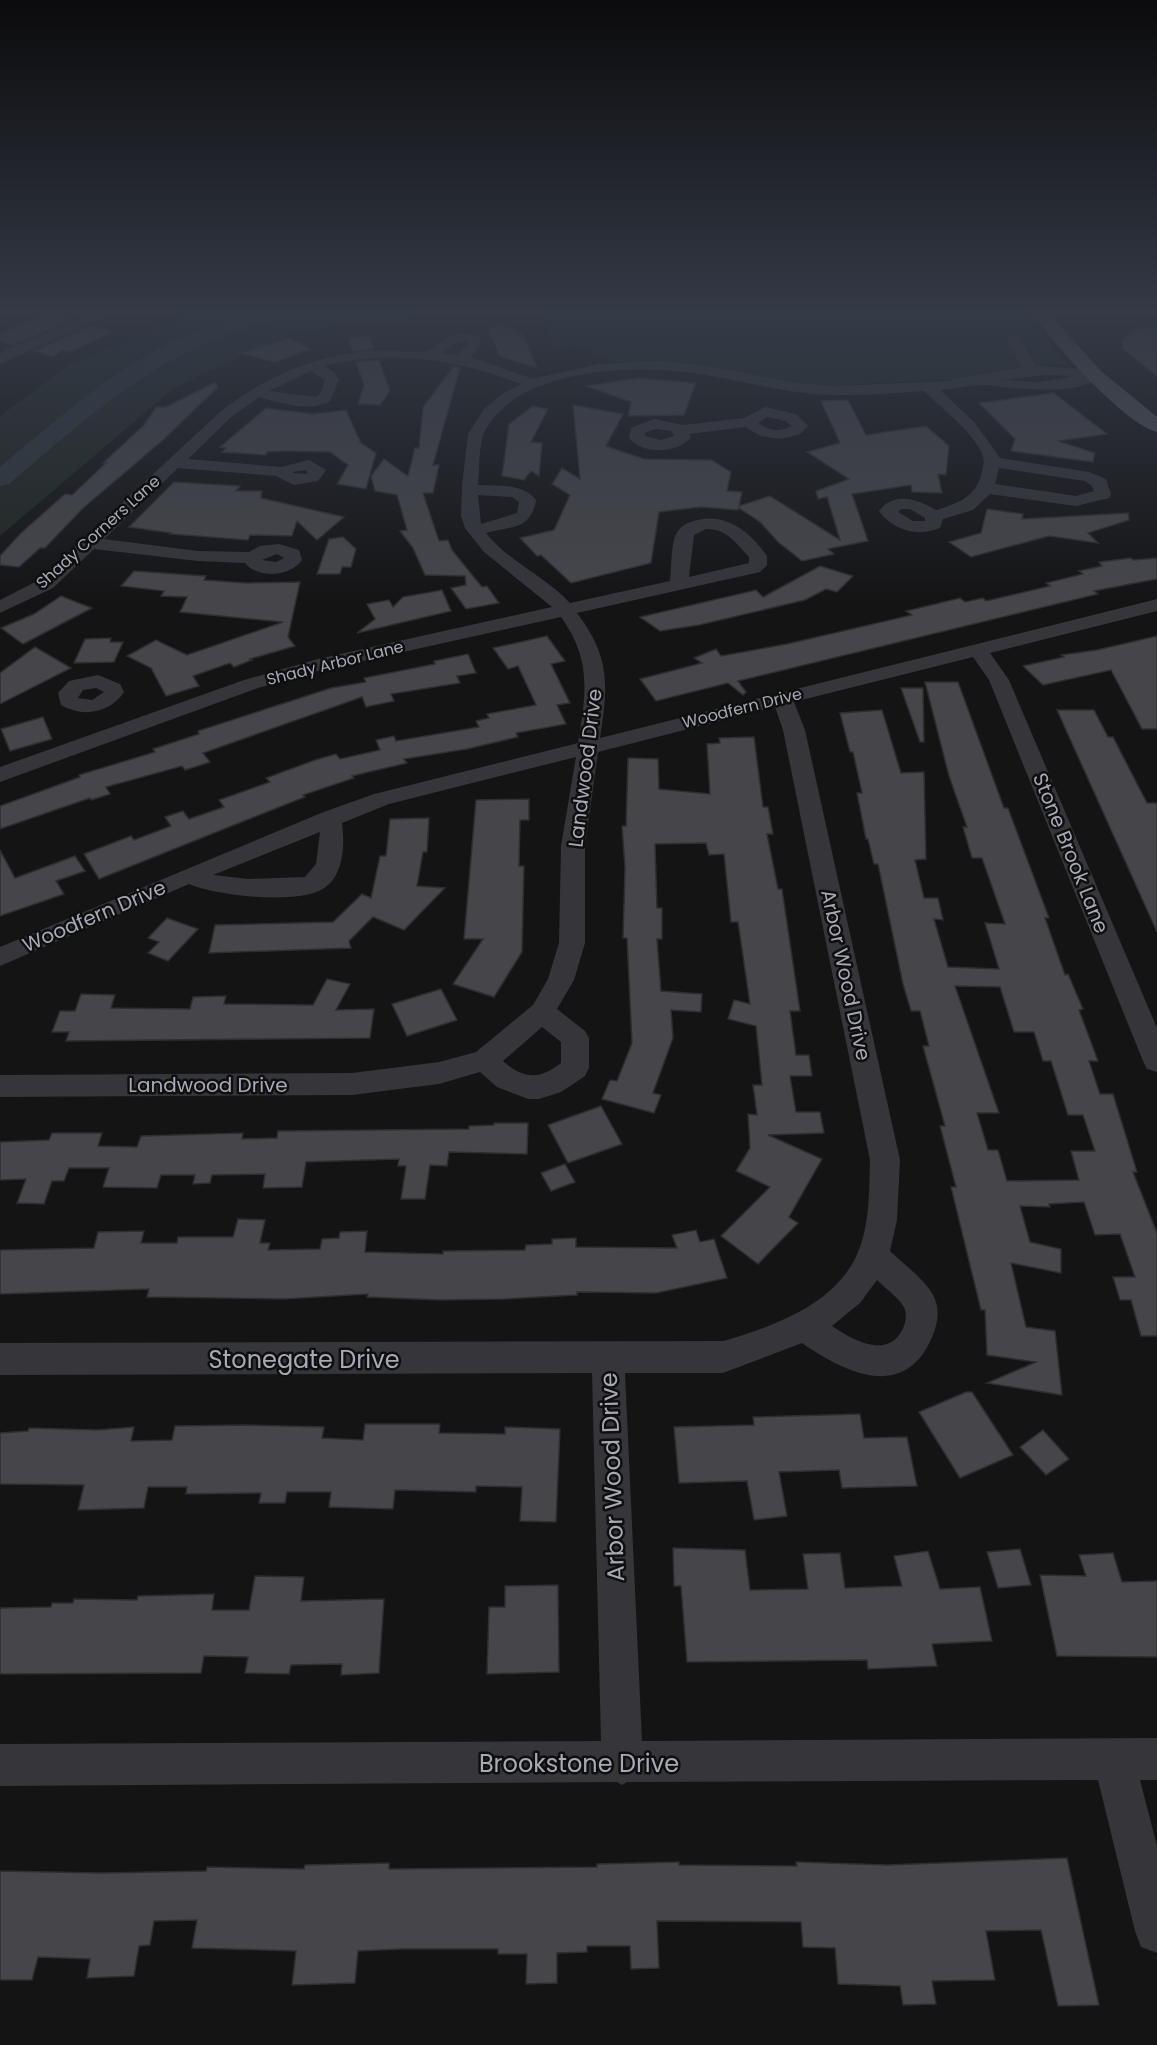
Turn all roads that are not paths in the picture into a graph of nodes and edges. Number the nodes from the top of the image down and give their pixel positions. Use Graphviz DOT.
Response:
graph roads {
  1 [pos="231,410"];
  2 [pos="493,410"];
  3 [pos="953,410"];
  4 [pos="1139,410"];
  5 [pos="765,412"];
  6 [pos="748,422"];
  7 [pos="1157,426"];
  8 [pos="681,430"];
  9 [pos="992,462"];
  10 [pos="176,463"];
  11 [pos="284,472"];
  12 [pos="987,488"];
  13 [pos="472,490"];
  14 [pos="934,516"];
  15 [pos="476,530"];
  16 [pos="90,543"];
  17 [pos="253,558"];
  18 [pos="679,584"];
  19 [pos="0,589"];
  20 [pos="20,598"];
  21 [pos="1157,605"];
  22 [pos="0,607"];
  23 [pos="565,608"];
  24 [pos="976,649"];
  25 [pos="782,699"];
  26 [pos="100,704"];
  27 [pos="122,731"];
  28 [pos="589,745"];
  29 [pos="0,776"];
  30 [pos="329,818"];
  31 [pos="189,875"];
  32 [pos="0,957"];
  33 [pos="542,1012"];
  34 [pos="485,1060"];
  35 [pos="1157,1061"];
  36 [pos="0,1086"];
  37 [pos="873,1254"];
  38 [pos="805,1327"];
  39 [pos="608,1358"];
  40 [pos="0,1359"];
  41 [pos="1157,1759"];
  42 [pos="1114,1760"];
  43 [pos="622,1764"];
  44 [pos="0,1765"];
  45 [pos="1157,1930"];
  1 -- 10 [label="street, Shady Corners Lane"];
  2 -- 13 [label="street"];
  3 -- 9 [label="street"];
  4 -- 7 [label="main road"];
  5 -- 6 [label="street"];
  5 -- 6 [label="street"];
  6 -- 8 [label="street"];
  9 -- 12 [label="street"];
  9 -- 12 [label="street"];
  10 -- 11 [label="street"];
  10 -- 16 [label="street, Shady Corners Lane"];
  12 -- 14 [label="street"];
  13 -- 15 [label="street"];
  13 -- 15 [label="street"];
  15 -- 23 [label="street, Landwood Drive"];
  16 -- 17 [label="street"];
  16 -- 20 [label="street, Shady Corners Lane"];
  18 -- 18 [label="street, Shady Arbor Lane"];
  18 -- 23 [label="street, Shady Arbor Lane"];
  19 -- 20 [label="street"];
  20 -- 22 [label="street, Shady Corners Lane"];
  21 -- 24 [label="street, Woodfern Drive"];
  23 -- 27 [label="street, Shady Arbor Lane"];
  23 -- 28 [label="street, Landwood Drive"];
  24 -- 25 [label="street, Woodfern Drive"];
  24 -- 35 [label="street, Stone Brook Lane"];
  25 -- 28 [label="street, Woodfern Drive"];
  25 -- 37 [label="street, Arbor Wood Drive"];
  26 -- 27 [label="street"];
  27 -- 29 [label="street, Shady Arbor Lane"];
  28 -- 30 [label="street, Woodfern Drive"];
  28 -- 33 [label="street, Landwood Drive"];
  30 -- 31 [label="street, Woodfern Drive"];
  30 -- 31 [label="street, Woodfern Drive"];
  31 -- 32 [label="street, Woodfern Drive"];
  33 -- 34 [label="street, Landwood Drive"];
  33 -- 34 [label="street"];
  34 -- 36 [label="street, Landwood Drive"];
  37 -- 38 [label="street, Arbor Wood Drive"];
  37 -- 38 [label="street"];
  38 -- 39 [label="street, Arbor Wood Drive"];
  39 -- 40 [label="street, Stonegate Drive"];
  39 -- 43 [label="street, Arbor Wood Drive"];
  41 -- 42 [label="street, Brookstone Drive"];
  42 -- 43 [label="street, Brookstone Drive"];
  42 -- 45 [label="street"];
  43 -- 44 [label="street, Brookstone Drive"];
}
